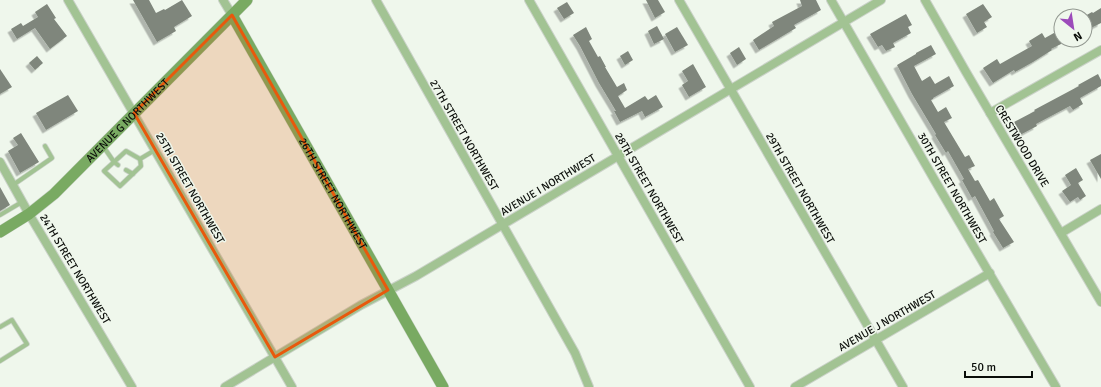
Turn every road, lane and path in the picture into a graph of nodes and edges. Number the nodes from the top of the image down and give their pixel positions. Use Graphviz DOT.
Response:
graph roads {
  1 [pos="68,0"];
  2 [pos="223,0"];
  3 [pos="247,0"];
  4 [pos="376,0"];
  5 [pos="529,0"];
  6 [pos="679,0"];
  7 [pos="831,0"];
  8 [pos="882,0"];
  9 [pos="925,0"];
  10 [pos="232,15"];
  11 [pos="844,23"];
  12 [pos="1101,50"];
  13 [pos="730,90"];
  14 [pos="134,113"];
  15 [pos="990,113"];
  16 [pos="102,145"];
  17 [pos="45,146"];
  18 [pos="155,150"];
  19 [pos="618,156"];
  20 [pos="140,159"];
  21 [pos="114,162"];
  22 [pos="0,163"];
  23 [pos="118,165"];
  24 [pos="126,170"];
  25 [pos="133,174"];
  26 [pos="13,185"];
  27 [pos="22,202"];
  28 [pos="1101,209"];
  29 [pos="29,214"];
  30 [pos="0,215"];
  31 [pos="503,224"];
  32 [pos="0,232"];
  33 [pos="1061,233"];
  34 [pos="990,273"];
  35 [pos="388,290"];
  36 [pos="1101,302"];
  37 [pos="0,327"];
  38 [pos="875,340"];
  39 [pos="275,357"];
  40 [pos="0,361"];
  41 [pos="132,387"];
  42 [pos="224,387"];
  43 [pos="292,387"];
  44 [pos="443,387"];
  45 [pos="589,387"];
  46 [pos="750,387"];
  47 [pos="795,387"];
  48 [pos="902,387"];
  49 [pos="1056,387"];
  1 -- 14 [label="street, 25TH STREET NORTHWEST"];
  2 -- 10 [label="street, 26TH STREET NORTHWEST"];
  3 -- 10 [label="street, AVENUE G NORTHWEST"];
  4 -- 31 [label="street, 27TH STREET NORTHWEST"];
  5 -- 19 [label="street, 28TH STREET NORTHWEST"];
  6 -- 13 [label="street, 29TH STREET NORTHWEST"];
  7 -- 11 [label="street, 30TH STREET NORTHWEST"];
  8 -- 11 [label="street, AVENUE I NORTHWEST"];
  9 -- 15 [label="street, CRESTWOOD DRIVE"];
  10 -- 14 [label="street, AVENUE G NORTHWEST"];
  10 -- 35 [label="street, 26TH STREET NORTHWEST"];
  11 -- 13 [label="street, AVENUE I NORTHWEST"];
  11 -- 34 [label="street, 30TH STREET NORTHWEST"];
  12 -- 15 [label="street"];
  13 -- 19 [label="street, AVENUE I NORTHWEST"];
  13 -- 38 [label="street, 29TH STREET NORTHWEST"];
  14 -- 16 [label="street, AVENUE G NORTHWEST"];
  14 -- 18 [label="street, 25TH STREET NORTHWEST"];
  15 -- 33 [label="street, CRESTWOOD DRIVE"];
  16 -- 21 [label="lane"];
  16 -- 29 [label="street, AVENUE G NORTHWEST"];
  17 -- 26 [label="lane"];
  18 -- 20 [label="lane"];
  18 -- 39 [label="street, 25TH STREET NORTHWEST"];
  19 -- 31 [label="street, AVENUE I NORTHWEST"];
  19 -- 46 [label="street, 28TH STREET NORTHWEST"];
  20 -- 21 [label="lane"];
  20 -- 25 [label="lane"];
  21 -- 23 [label="lane"];
  21 -- 25 [label="lane"];
  22 -- 26 [label="street, 24TH STREET NORTHWEST"];
  24 -- 25 [label="lane"];
  26 -- 27 [label="street, 24TH STREET NORTHWEST"];
  27 -- 29 [label="street, 24TH STREET NORTHWEST"];
  27 -- 30 [label="lane"];
  28 -- 33 [label="street"];
  29 -- 32 [label="street, AVENUE G NORTHWEST"];
  29 -- 41 [label="street, 24TH STREET NORTHWEST"];
  31 -- 35 [label="street, AVENUE I NORTHWEST"];
  31 -- 45 [label="street, 27TH STREET NORTHWEST"];
  33 -- 36 [label="street, CRESTWOOD DRIVE"];
  34 -- 38 [label="street, AVENUE J NORTHWEST"];
  34 -- 49 [label="street, 30TH STREET NORTHWEST"];
  35 -- 39 [label="street, AVENUE I NORTHWEST"];
  35 -- 44 [label="street, 26TH STREET NORTHWEST"];
  37 -- 40 [label="lane"];
  38 -- 47 [label="street, AVENUE J NORTHWEST"];
  38 -- 48 [label="street, 29TH STREET NORTHWEST"];
  39 -- 42 [label="street, AVENUE I NORTHWEST"];
  39 -- 43 [label="street, 25TH STREET NORTHWEST"];
}
